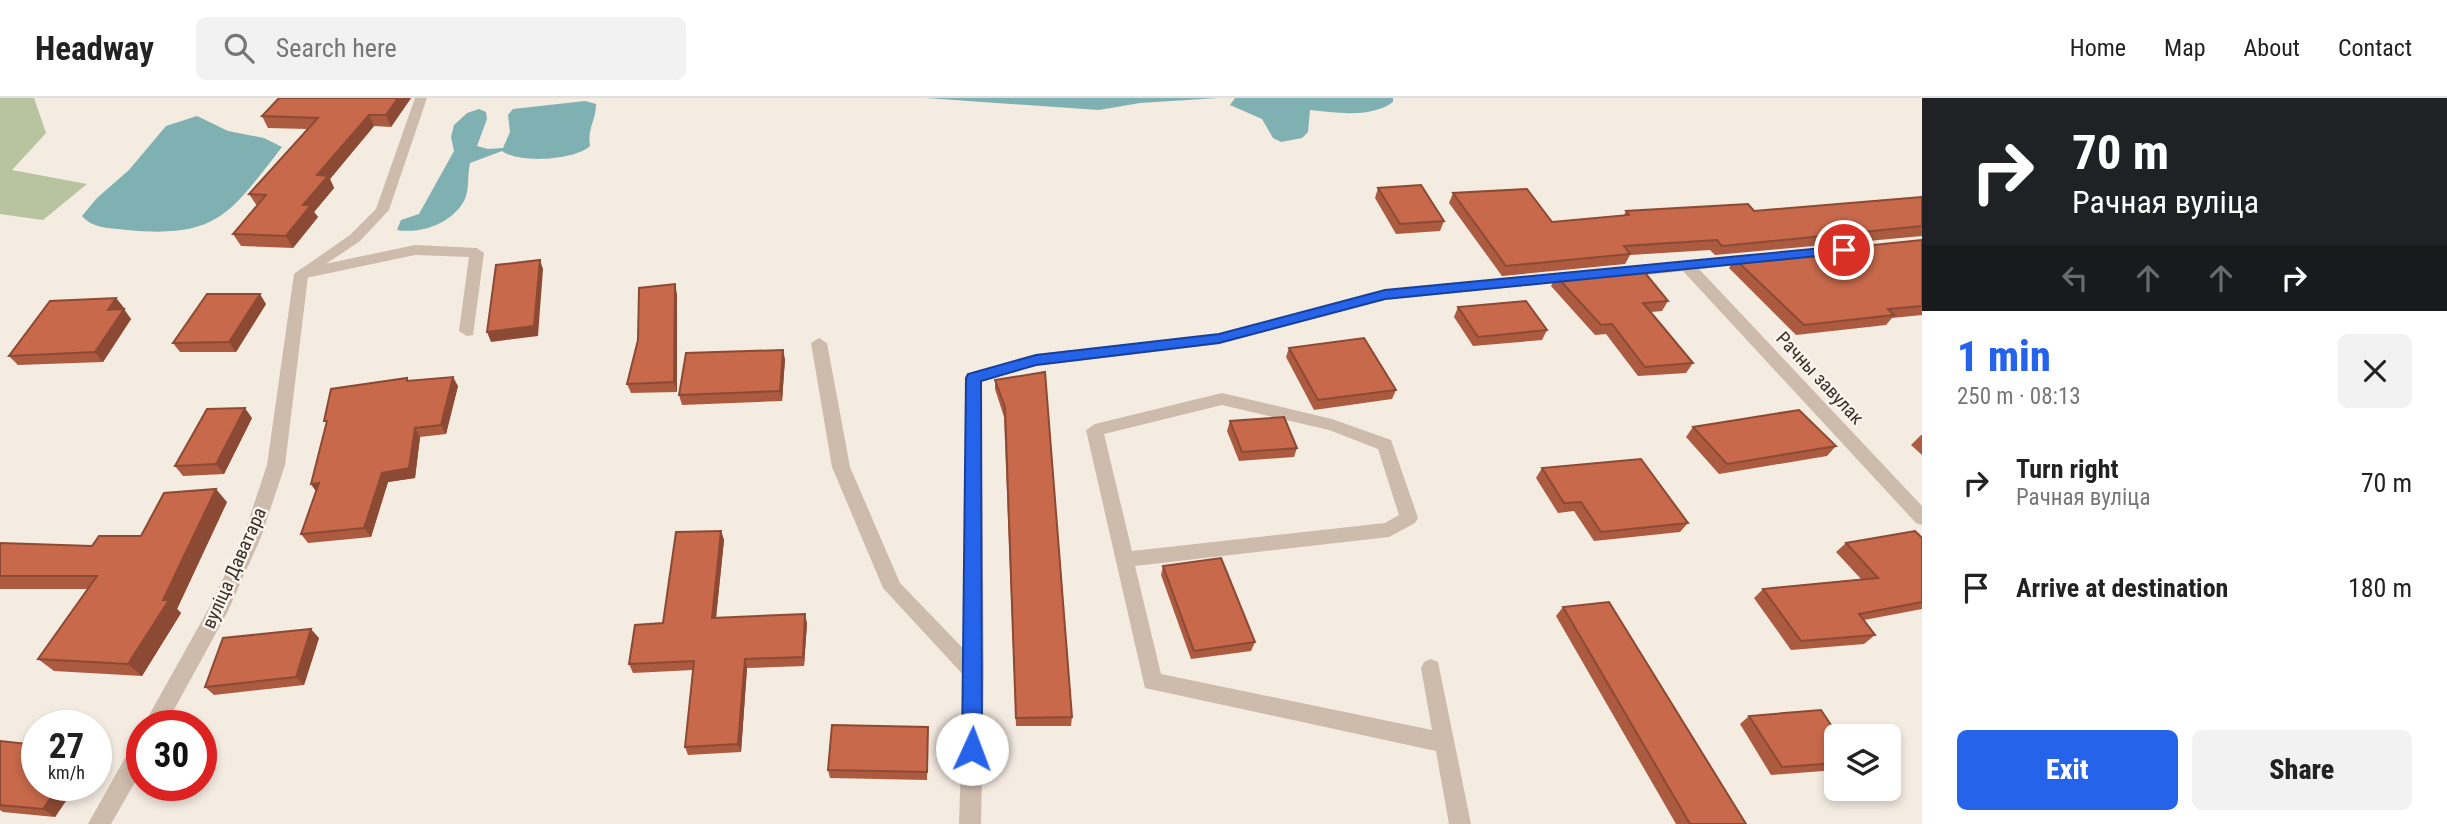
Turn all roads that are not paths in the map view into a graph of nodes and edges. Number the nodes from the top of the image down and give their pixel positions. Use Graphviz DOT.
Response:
graph roads {
  1 [pos="421,98"];
  2 [pos="1770,258"];
  3 [pos="1687,266"];
  4 [pos="301,274"];
  5 [pos="467,331"];
  6 [pos="819,343"];
  7 [pos="1922,518"];
  8 [pos="1125,559"];
  9 [pos="1431,668"];
  10 [pos="974,673"];
  11 [pos="163,710"];
  12 [pos="1445,743"];
  13 [pos="126,777"];
  14 [pos="99,824"];
  15 [pos="970,824"];
  16 [pos="1460,824"];
  1 -- 4 [label="street"];
  2 -- 3 [label="street"];
  3 -- 7 [label="street, Рачны завулак"];
  3 -- 10 [label="street"];
  4 -- 5 [label="street"];
  4 -- 11 [label="street, вуліца Даватара"];
  6 -- 10 [label="street"];
  8 -- 8 [label="street"];
  8 -- 12 [label="street"];
  9 -- 12 [label="street"];
  10 -- 15 [label="street"];
  12 -- 16 [label="street"];
  13 -- 14 [label="street"];
}
